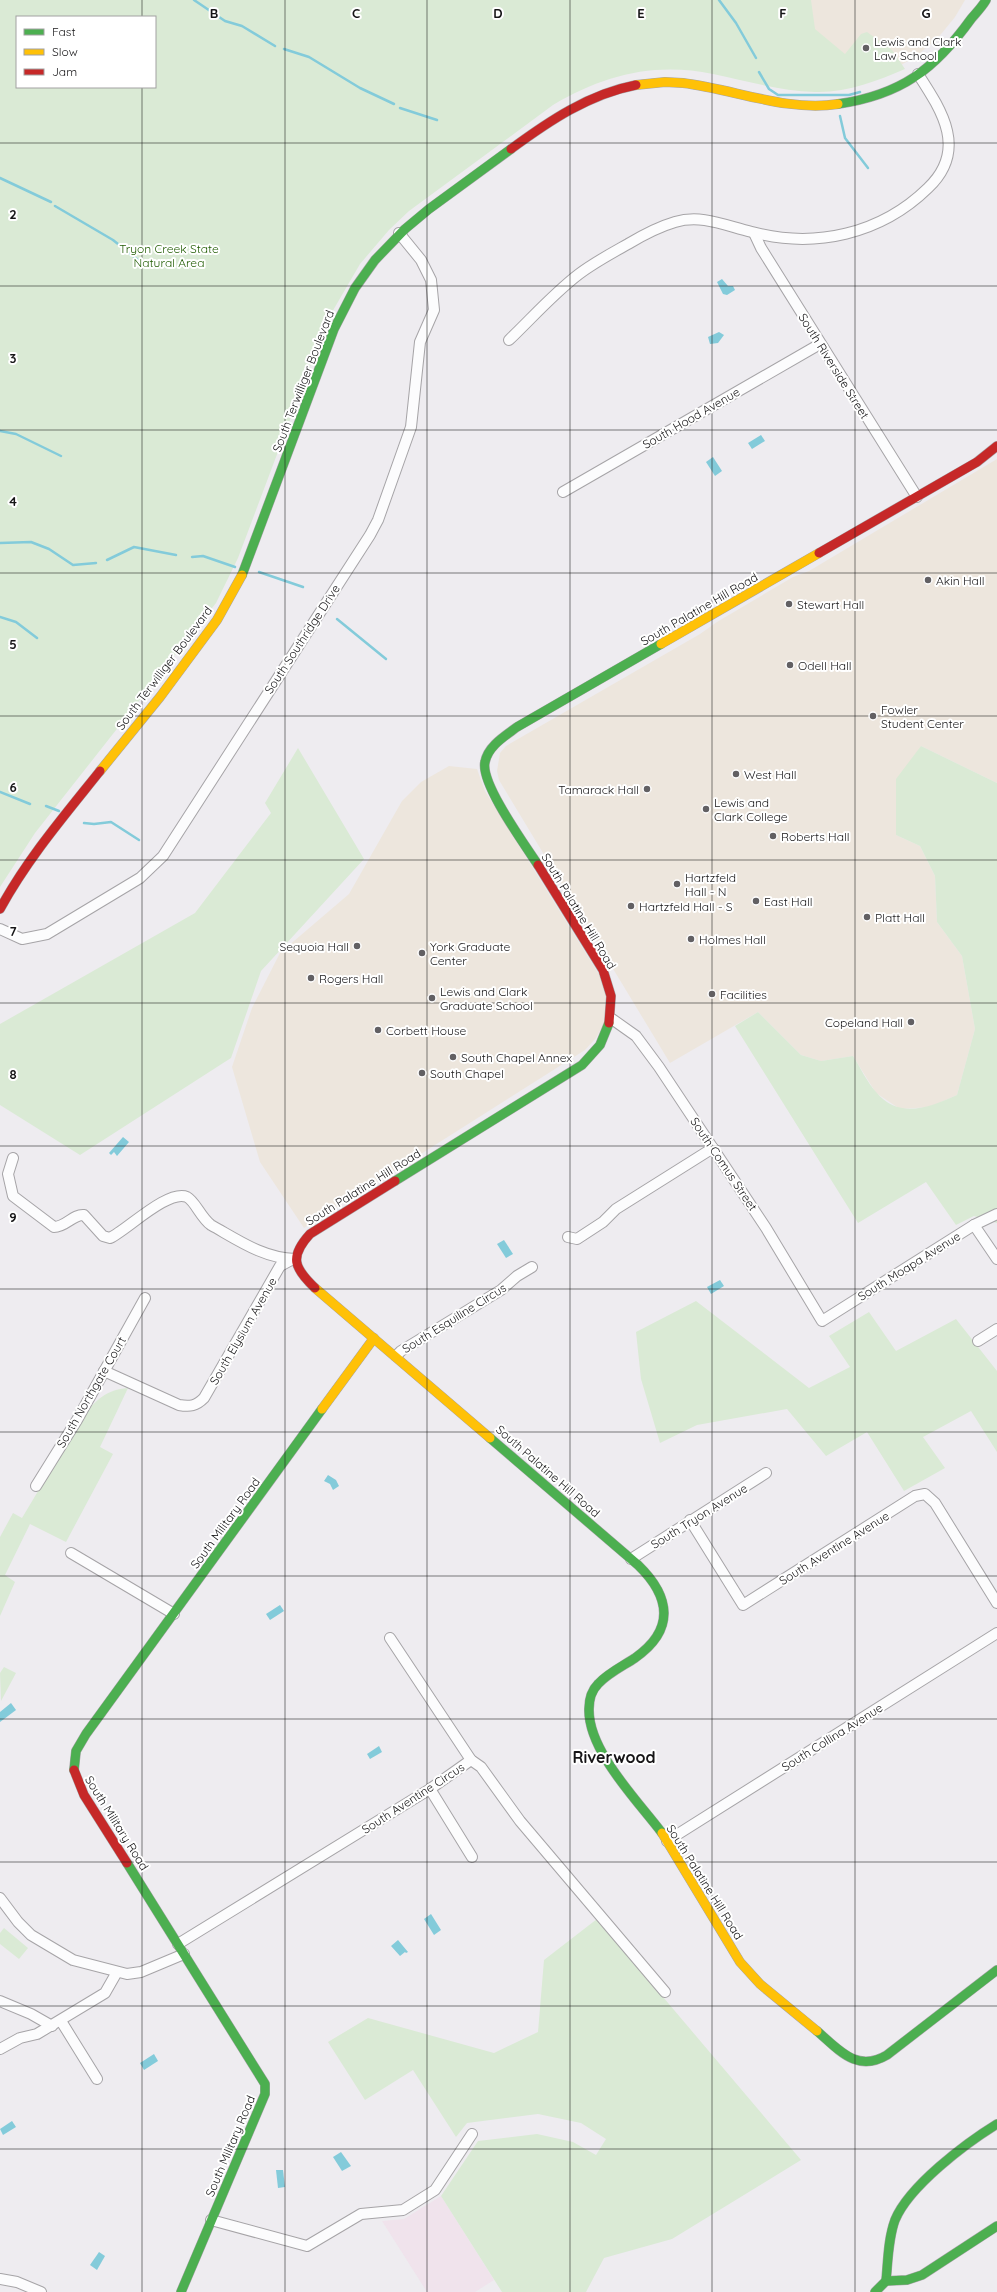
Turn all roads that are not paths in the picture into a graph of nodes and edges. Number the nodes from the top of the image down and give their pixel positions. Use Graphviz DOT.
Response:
graph roads {
  1 [pos="979,0"];
  2 [pos="986,0"];
  3 [pos="974,16"];
  4 [pos="918,74"];
  5 [pos="399,233"];
  6 [pos="754,233"];
  7 [pos="509,340"];
  8 [pos="820,344"];
  9 [pos="997,446"];
  10 [pos="563,492"];
  11 [pos="917,497"];
  12 [pos="0,909"];
  13 [pos="0,929"];
  14 [pos="612,1019"];
  15 [pos="713,1148"];
  16 [pos="13,1158"];
  17 [pos="997,1214"];
  18 [pos="974,1225"];
  19 [pos="568,1237"];
  20 [pos="295,1258"];
  21 [pos="997,1259"];
  22 [pos="532,1267"];
  23 [pos="144,1298"];
  24 [pos="822,1321"];
  25 [pos="997,1329"];
  26 [pos="374,1338"];
  27 [pos="978,1341"];
  28 [pos="396,1356"];
  29 [pos="104,1372"];
  30 [pos="766,1473"];
  31 [pos="36,1486"];
  32 [pos="690,1520"];
  33 [pos="72,1553"];
  34 [pos="631,1559"];
  35 [pos="997,1603"];
  36 [pos="174,1614"];
  37 [pos="997,1633"];
  38 [pos="390,1638"];
  39 [pos="471,1760"];
  40 [pos="430,1789"];
  41 [pos="667,1841"];
  42 [pos="472,1857"];
  43 [pos="0,1898"];
  44 [pos="178,1944"];
  45 [pos="184,1954"];
  46 [pos="997,1970"];
  47 [pos="117,1972"];
  48 [pos="665,1992"];
  49 [pos="0,2001"];
  50 [pos="57,2023"];
  51 [pos="0,2049"];
  52 [pos="97,2079"];
  53 [pos="997,2124"];
  54 [pos="472,2134"];
  55 [pos="211,2220"];
  56 [pos="997,2226"];
  57 [pos="0,2279"];
  58 [pos="886,2280"];
  59 [pos="41,2292"];
  60 [pos="181,2292"];
  61 [pos="875,2292"];
  1 -- 3 [label="street, South Terwilliger Boulevard"];
  2 -- 3 [label="street, South Terwilliger Boulevard"];
  3 -- 4 [label="street, South Terwilliger Boulevard"];
  4 -- 5 [label="street, South Terwilliger Boulevard"];
  4 -- 6 [label="street"];
  5 -- 12 [label="street, South Terwilliger Boulevard"];
  5 -- 13 [label="street, South Southridge Drive"];
  6 -- 7 [label="street"];
  6 -- 8 [label="street, South Riverside Street"];
  8 -- 10 [label="street, South Hood Avenue"];
  8 -- 11 [label="street, South Riverside Street"];
  9 -- 11 [label="street, South Palatine Hill Road"];
  11 -- 14 [label="street, South Palatine Hill Road"];
  14 -- 15 [label="street, South Comus Street"];
  14 -- 20 [label="street, South Palatine Hill Road"];
  15 -- 19 [label="street"];
  15 -- 24 [label="street, South Comus Street"];
  16 -- 20 [label="street"];
  17 -- 18 [label="street, South Moapa Avenue"];
  18 -- 21 [label="street"];
  18 -- 24 [label="street, South Moapa Avenue"];
  20 -- 26 [label="street, South Palatine Hill Road"];
  20 -- 29 [label="street, South Elysium Avenue"];
  22 -- 28 [label="street, South Esquiline Circus"];
  23 -- 29 [label="street, South Northgate Court"];
  25 -- 27 [label="street"];
  26 -- 28 [label="street, South Palatine Hill Road"];
  26 -- 36 [label="street, South Military Road"];
  28 -- 34 [label="street, South Palatine Hill Road"];
  29 -- 31 [label="street, South Northgate Court"];
  30 -- 32 [label="street, South Tryon Avenue"];
  32 -- 34 [label="street, South Tryon Avenue"];
  32 -- 35 [label="street, South Aventine Avenue"];
  33 -- 36 [label="street"];
  34 -- 41 [label="street, South Palatine Hill Road"];
  36 -- 44 [label="street, South Military Road"];
  37 -- 41 [label="street, South Collina Avenue"];
  38 -- 39 [label="street"];
  39 -- 40 [label="street, South Aventine Circus"];
  39 -- 48 [label="street, South Aventine Circus"];
  40 -- 42 [label="street"];
  40 -- 44 [label="street, South Aventine Circus"];
  41 -- 46 [label="street, South Palatine Hill Road"];
  43 -- 47 [label="street"];
  44 -- 45 [label="street, South Military Road"];
  45 -- 47 [label="street"];
  45 -- 55 [label="street, South Military Road"];
  47 -- 50 [label="street"];
  49 -- 50 [label="street"];
  50 -- 51 [label="street"];
  50 -- 52 [label="street"];
  53 -- 58 [label="street"];
  54 -- 55 [label="street"];
  55 -- 60 [label="street, South Military Road"];
  56 -- 58 [label="street"];
  57 -- 59 [label="street"];
  58 -- 61 [label="street"];
}
